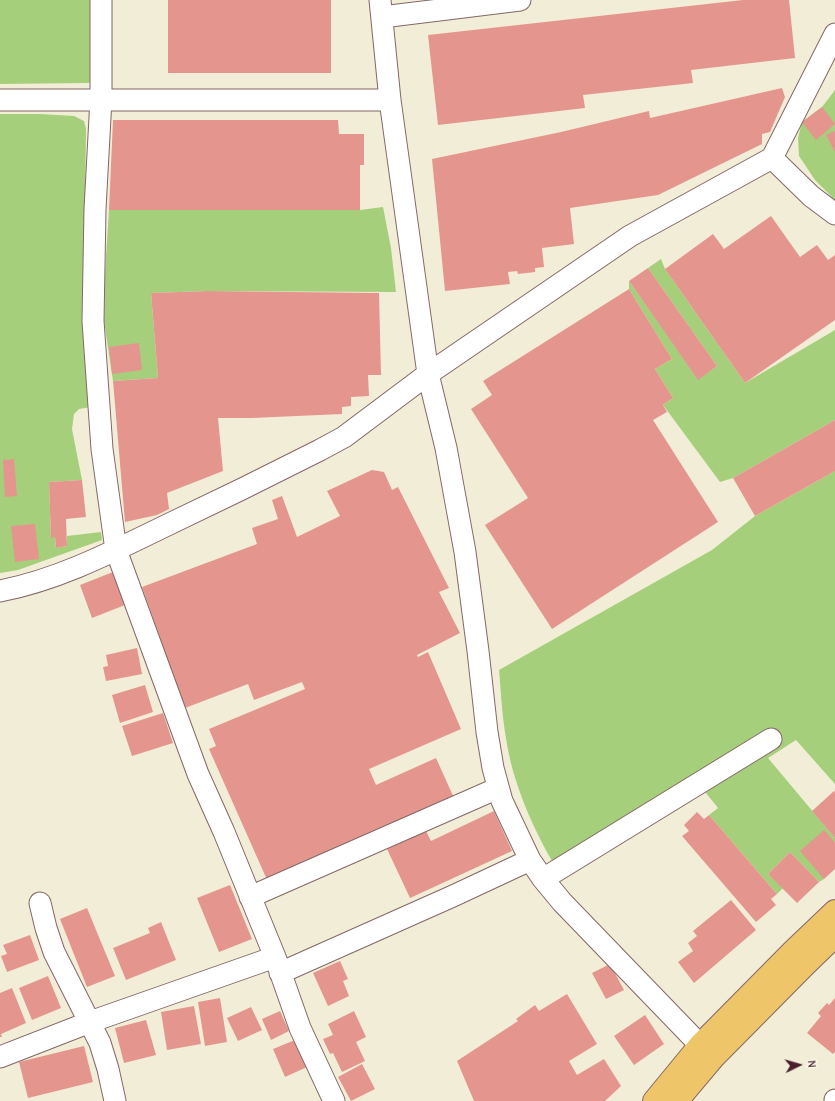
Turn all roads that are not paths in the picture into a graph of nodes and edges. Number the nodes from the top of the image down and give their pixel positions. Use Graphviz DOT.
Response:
graph roads {
  1 [pos="101,0"];
  2 [pos="520,0"];
  3 [pos="381,9"];
  4 [pos="835,34"];
  5 [pos="102,99"];
  6 [pos="0,100"];
  7 [pos="390,100"];
  8 [pos="772,158"];
  9 [pos="835,214"];
  10 [pos="428,374"];
  11 [pos="116,550"];
  12 [pos="0,591"];
  13 [pos="771,739"];
  14 [pos="498,788"];
  15 [pos="530,860"];
  16 [pos="542,879"];
  17 [pos="250,897"];
  18 [pos="40,903"];
  19 [pos="835,911"];
  20 [pos="835,936"];
  21 [pos="277,965"];
  22 [pos="90,1022"];
  23 [pos="707,1051"];
  24 [pos="0,1057"];
  25 [pos="115,1101"];
  26 [pos="334,1101"];
  27 [pos="654,1101"];
  28 [pos="678,1101"];
  1 -- 5 [label="street"];
  2 -- 3 [label="street"];
  3 -- 7 [label="street"];
  4 -- 8 [label="street"];
  5 -- 6 [label="street"];
  5 -- 7 [label="street"];
  5 -- 11 [label="street"];
  7 -- 10 [label="street"];
  8 -- 9 [label="street"];
  8 -- 10 [label="street"];
  10 -- 11 [label="street"];
  10 -- 14 [label="street"];
  11 -- 12 [label="street"];
  11 -- 17 [label="street"];
  13 -- 16 [label="street"];
  14 -- 15 [label="street"];
  14 -- 17 [label="street"];
  15 -- 16 [label="street"];
  15 -- 21 [label="street"];
  16 -- 23 [label="street"];
  17 -- 21 [label="street"];
  18 -- 22 [label="street"];
  19 -- 23 [label="main road"];
  20 -- 23 [label="main road"];
  21 -- 22 [label="street"];
  21 -- 26 [label="street"];
  22 -- 24 [label="street"];
  22 -- 25 [label="street"];
  23 -- 27 [label="main road"];
  23 -- 28 [label="main road"];
}
